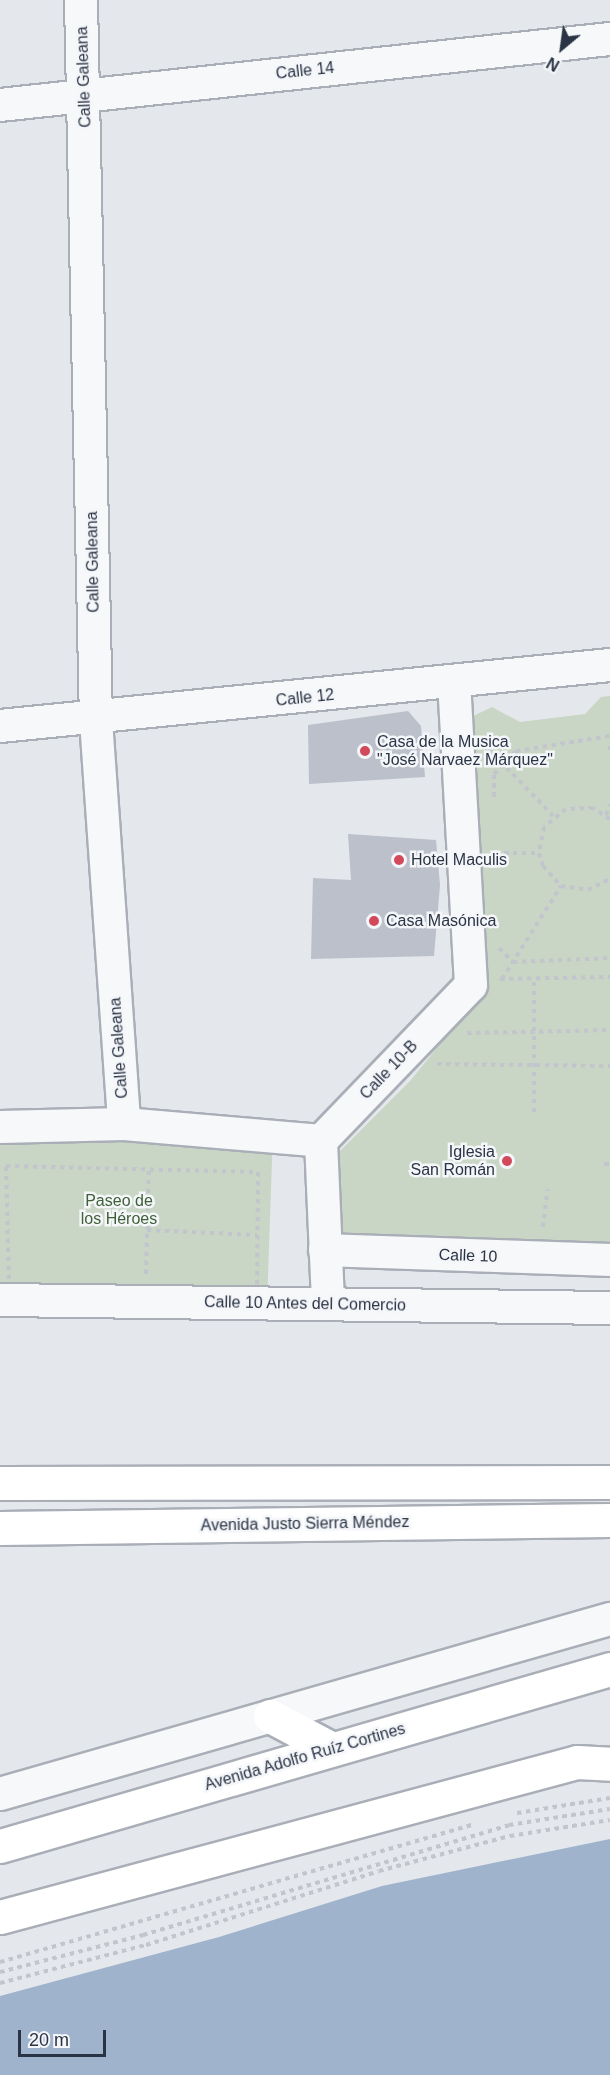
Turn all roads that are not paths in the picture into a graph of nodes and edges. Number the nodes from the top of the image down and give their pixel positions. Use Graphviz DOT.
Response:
graph roads {
  1 [pos="81,0"];
  2 [pos="610,39"];
  3 [pos="86,95"];
  4 [pos="0,105"];
  5 [pos="610,665"];
  6 [pos="454,683"];
  7 [pos="96,720"];
  8 [pos="0,726"];
  9 [pos="124,1124"];
  10 [pos="0,1127"];
  11 [pos="321,1141"];
  12 [pos="326,1251"];
  13 [pos="610,1260"];
  14 [pos="0,1300"];
  15 [pos="328,1304"];
  16 [pos="610,1308"];
  17 [pos="610,1482"];
  18 [pos="0,1484"];
  19 [pos="610,1520"];
  20 [pos="0,1528"];
  21 [pos="610,1619"];
  22 [pos="610,1669"];
  23 [pos="270,1716"];
  24 [pos="332,1749"];
  25 [pos="610,1764"];
  26 [pos="0,1794"];
  27 [pos="0,1846"];
  28 [pos="0,1917"];
  1 -- 3 [label="street, Calle Galeana"];
  2 -- 3 [label="street, Calle 14"];
  3 -- 4 [label="street, Calle 14"];
  3 -- 7 [label="street, Calle Galeana"];
  5 -- 6 [label="street, Calle 12"];
  6 -- 7 [label="street, Calle 12"];
  6 -- 11 [label="street, Calle 10-B"];
  7 -- 8 [label="street, Calle 12"];
  7 -- 9 [label="street, Calle Galeana"];
  9 -- 10 [label="street"];
  9 -- 11 [label="street"];
  11 -- 12 [label="street"];
  12 -- 13 [label="street, Calle 10"];
  12 -- 15 [label="street"];
  14 -- 15 [label="street, Calle 10 Antes del Comercio"];
  15 -- 16 [label="street, Calle 10 Antes del Comercio"];
  17 -- 18 [label="main road"];
  19 -- 20 [label="main road, Avenida Justo Sierra Méndez"];
  21 -- 23 [label="street"];
  22 -- 24 [label="main road, Avenida Adolfo Ruíz Cortines"];
  23 -- 24 [label="main road"];
  23 -- 26 [label="street"];
  24 -- 27 [label="main road, Avenida Adolfo Ruíz Cortines"];
  25 -- 28 [label="main road"];
}
